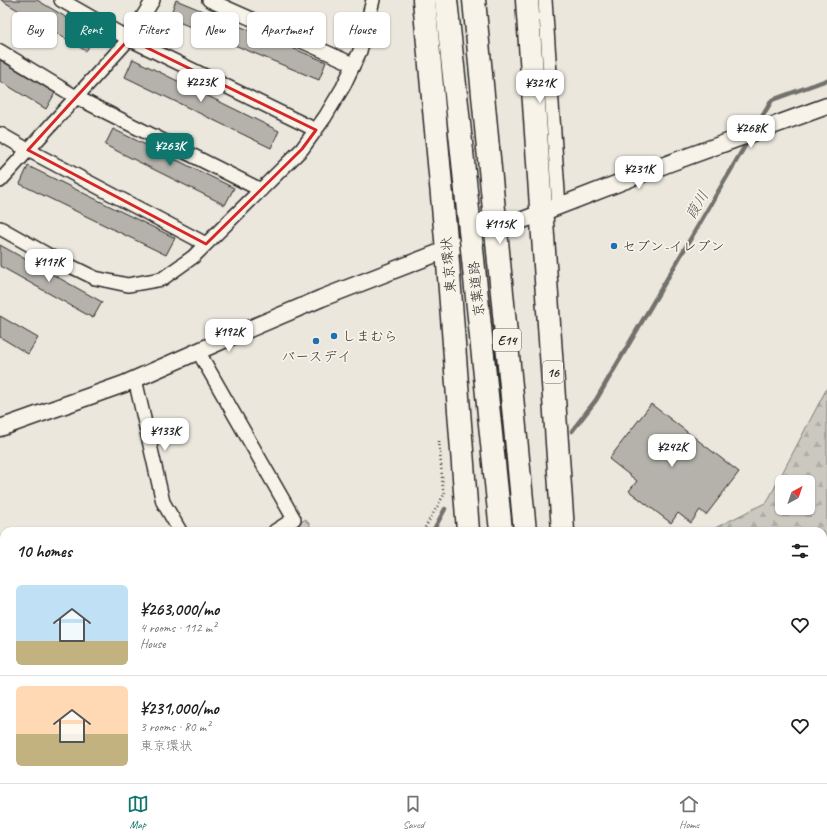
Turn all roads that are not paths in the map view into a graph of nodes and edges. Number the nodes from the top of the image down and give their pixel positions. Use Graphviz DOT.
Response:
graph roads {
  1 [pos="61,0"];
  2 [pos="153,0"];
  3 [pos="209,0"];
  4 [pos="373,0"];
  5 [pos="424,0"];
  6 [pos="446,0"];
  7 [pos="474,0"];
  8 [pos="527,0"];
  9 [pos="545,0"];
  10 [pos="146,12"];
  11 [pos="124,36"];
  12 [pos="124,44"];
  13 [pos="147,48"];
  14 [pos="0,51"];
  15 [pos="354,64"];
  16 [pos="76,97"];
  17 [pos="827,106"];
  18 [pos="316,130"];
  19 [pos="0,134"];
  20 [pos="28,150"];
  21 [pos="0,181"];
  22 [pos="261,190"];
  23 [pos="550,210"];
  24 [pos="0,228"];
  25 [pos="206,244"];
  26 [pos="447,250"];
  27 [pos="198,351"];
  28 [pos="136,379"];
  29 [pos="0,428"];
  30 [pos="178,527"];
  31 [pos="281,527"];
  32 [pos="468,527"];
  33 [pos="501,527"];
  34 [pos="525,527"];
  35 [pos="563,527"];
  1 -- 11 [label="street"];
  2 -- 10 [label="street"];
  3 -- 15 [label="street"];
  4 -- 15 [label="street"];
  5 -- 26 [label="highway, 東京環状"];
  6 -- 33 [label="highway, 京葉道路 / E14, bridge"];
  7 -- 34 [label="highway, 京葉道路 / E14, bridge"];
  8 -- 23 [label="highway, 16"];
  9 -- 23 [label="street"];
  12 -- 16 [label="street"];
  13 -- 18 [label="street"];
  14 -- 16 [label="street"];
  15 -- 18 [label="street"];
  16 -- 20 [label="street"];
  16 -- 22 [label="street"];
  17 -- 23 [label="street"];
  18 -- 22 [label="street"];
  19 -- 20 [label="street"];
  20 -- 21 [label="street"];
  20 -- 25 [label="street"];
  22 -- 25 [label="street"];
  23 -- 26 [label="street"];
  23 -- 35 [label="highway, 16"];
  24 -- 25 [label="street"];
  26 -- 27 [label="street"];
  26 -- 32 [label="highway, 東京環状"];
  27 -- 28 [label="street"];
  27 -- 31 [label="street"];
  28 -- 29 [label="street"];
  28 -- 30 [label="street"];
}
